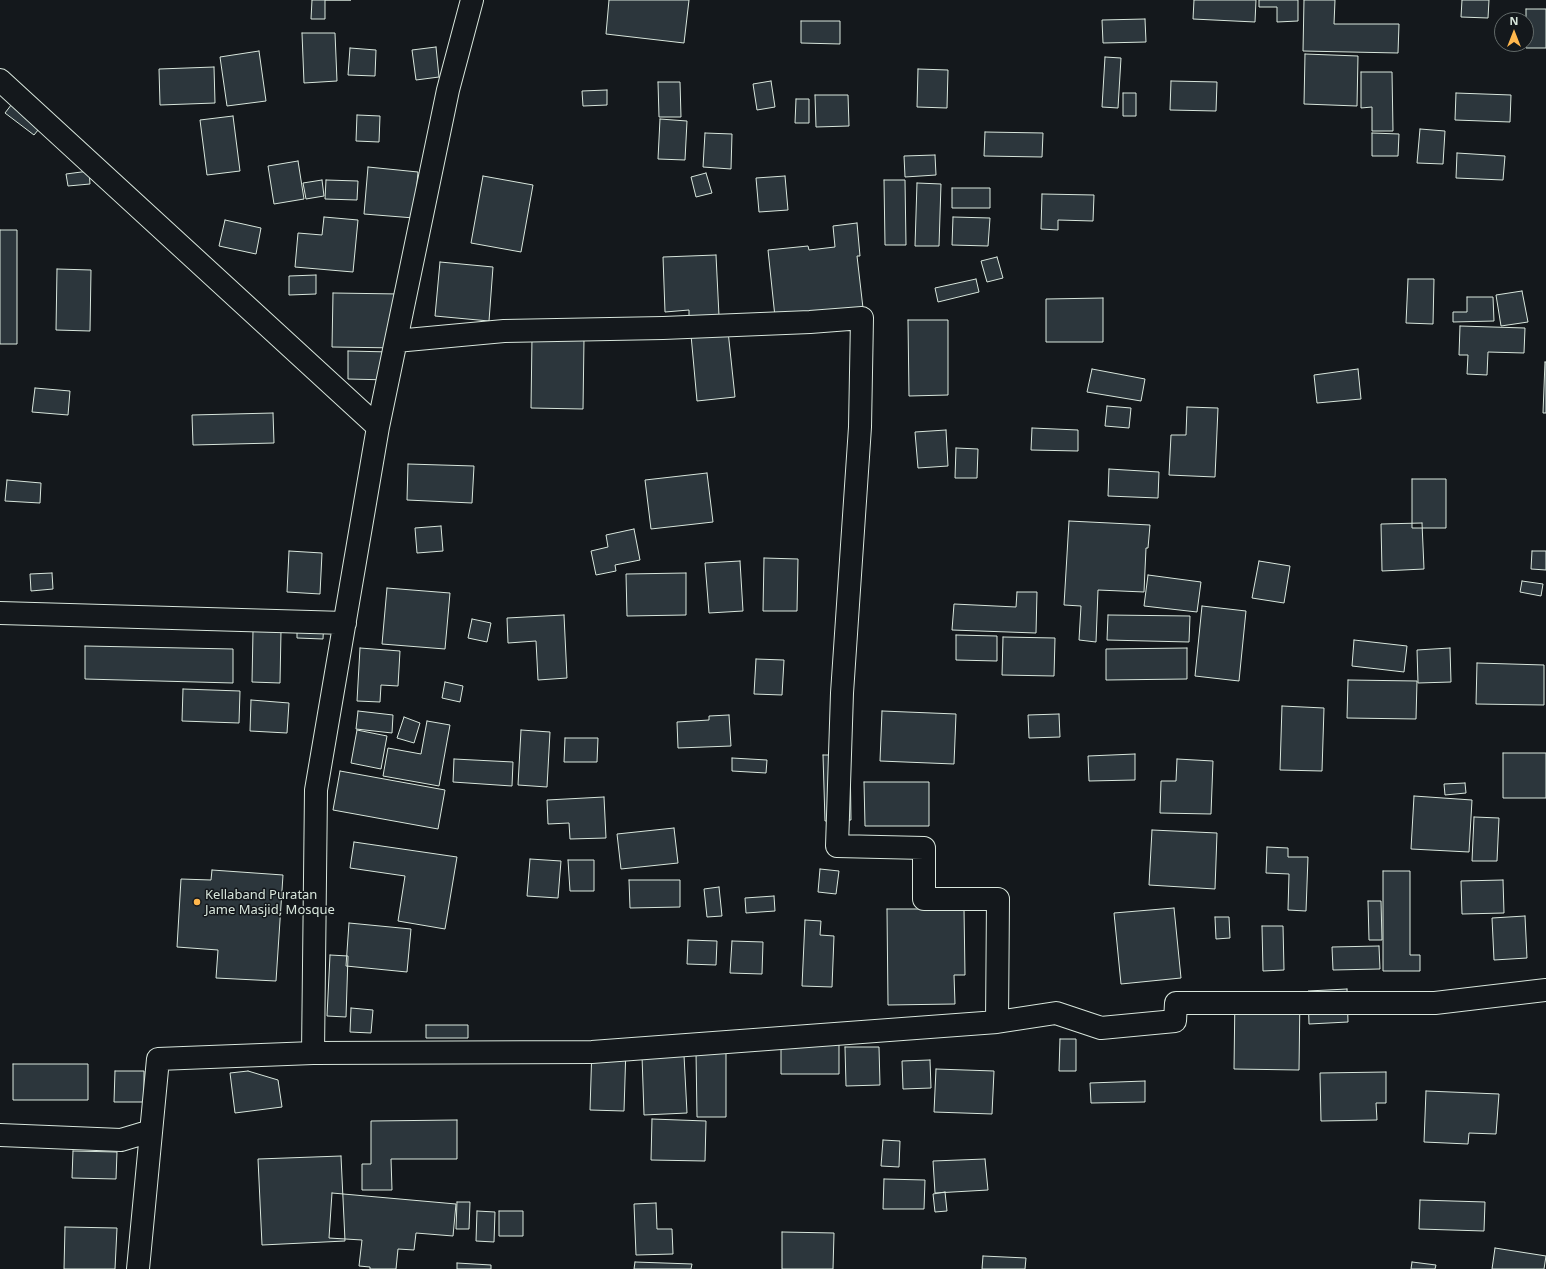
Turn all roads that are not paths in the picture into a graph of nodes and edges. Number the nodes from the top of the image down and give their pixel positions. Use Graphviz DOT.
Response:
graph roads {
  1 [pos="472,0"];
  2 [pos="0,80"];
  3 [pos="396,341"];
  4 [pos="378,427"];
  5 [pos="0,612"];
  6 [pos="345,623"];
  7 [pos="1546,990"];
  8 [pos="997,1022"];
  9 [pos="313,1053"];
  10 [pos="152,1131"];
  11 [pos="0,1136"];
  12 [pos="138,1269"];
  1 -- 3 [label="street"];
  2 -- 4 [label="street"];
  3 -- 4 [label="street"];
  3 -- 8 [label="street"];
  4 -- 6 [label="street"];
  5 -- 6 [label="street"];
  6 -- 9 [label="street"];
  7 -- 8 [label="street"];
  8 -- 9 [label="street"];
  9 -- 10 [label="street"];
  10 -- 11 [label="street"];
  10 -- 12 [label="street"];
}
